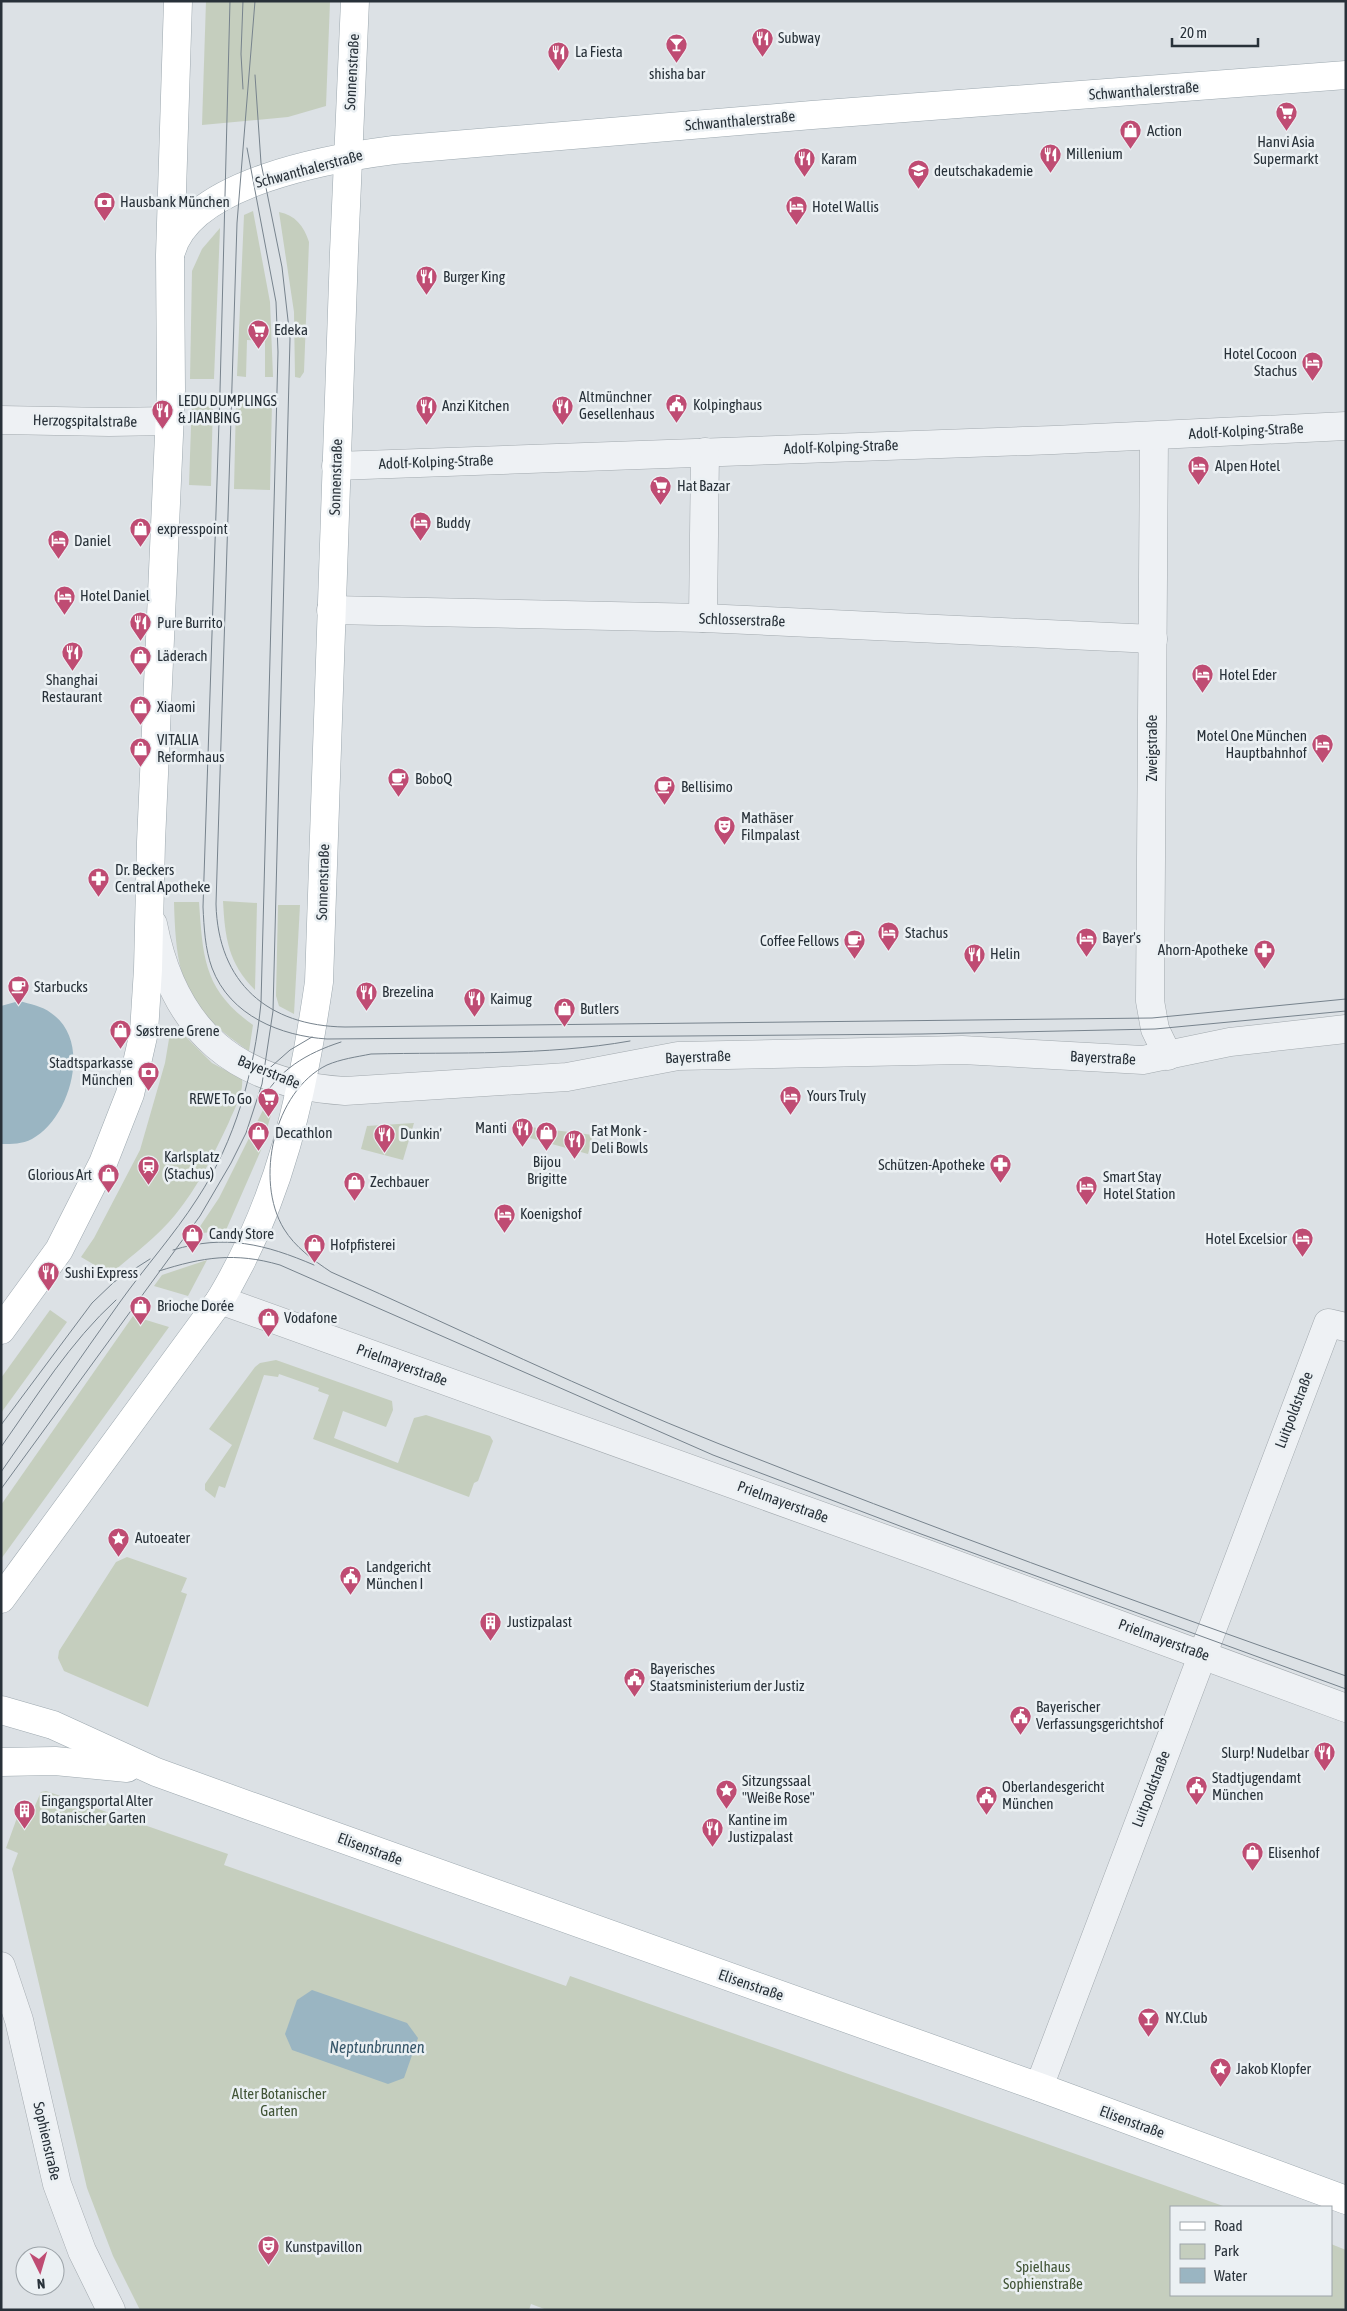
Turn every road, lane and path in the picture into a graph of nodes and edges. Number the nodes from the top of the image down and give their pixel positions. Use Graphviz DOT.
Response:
graph roads {
  1 [pos="178,1"];
  2 [pos="355,1"];
  3 [pos="1346,75"];
  4 [pos="348,156"];
  5 [pos="170,255"];
  6 [pos="1,420"];
  7 [pos="170,421"];
  8 [pos="1346,426"];
  9 [pos="1154,436"];
  10 [pos="705,452"];
  11 [pos="336,466"];
  12 [pos="331,610"];
  13 [pos="703,618"];
  14 [pos="1153,639"];
  15 [pos="150,908"];
  16 [pos="1346,1029"];
  17 [pos="1168,1056"];
  18 [pos="300,1086"];
  19 [pos="220,1300"];
  20 [pos="1337,1325"];
  21 [pos="1,1330"];
  22 [pos="1,1599"];
  23 [pos="1202,1654"];
  24 [pos="1346,1708"];
  25 [pos="1,1710"];
  26 [pos="1,1762"];
  27 [pos="156,1772"];
  28 [pos="1,1966"];
  29 [pos="1038,2087"];
  30 [pos="1346,2200"];
  31 [pos="111,2310"];
  1 -- 5 [label="main road"];
  2 -- 4 [label="main road, Sonnenstraße"];
  3 -- 4 [label="main road, Schwanthalerstraße"];
  4 -- 5 [label="main road, Schwanthalerstraße"];
  4 -- 11 [label="main road, Sonnenstraße"];
  5 -- 7 [label="main road"];
  6 -- 7 [label="street, Herzogspitalstraße"];
  7 -- 15 [label="main road"];
  8 -- 9 [label="street, Adolf-Kolping-Straße"];
  9 -- 10 [label="street, Adolf-Kolping-Straße"];
  9 -- 14 [label="street, Zweigstraße"];
  10 -- 11 [label="street, Adolf-Kolping-Straße"];
  10 -- 13 [label="street"];
  11 -- 12 [label="main road, Sonnenstraße"];
  12 -- 13 [label="street, Schlosserstraße"];
  12 -- 18 [label="main road, Sonnenstraße"];
  13 -- 14 [label="street, Schlosserstraße"];
  14 -- 17 [label="street, Zweigstraße"];
  15 -- 18 [label="street, Bayerstraße"];
  15 -- 21 [label="main road"];
  16 -- 17 [label="street, Bayerstraße"];
  17 -- 18 [label="street, Bayerstraße"];
  18 -- 19 [label="main road"];
  19 -- 22 [label="main road"];
  19 -- 23 [label="street, Prielmayerstraße"];
  20 -- 23 [label="street, Luitpoldstraße"];
  23 -- 24 [label="street, Prielmayerstraße"];
  23 -- 29 [label="street, Luitpoldstraße"];
  25 -- 27 [label="main road, Elisenstraße"];
  26 -- 27 [label="main road, Elisenstraße"];
  27 -- 29 [label="main road, Elisenstraße"];
  28 -- 31 [label="street, Sophienstraße"];
  29 -- 30 [label="main road, Elisenstraße"];
}
